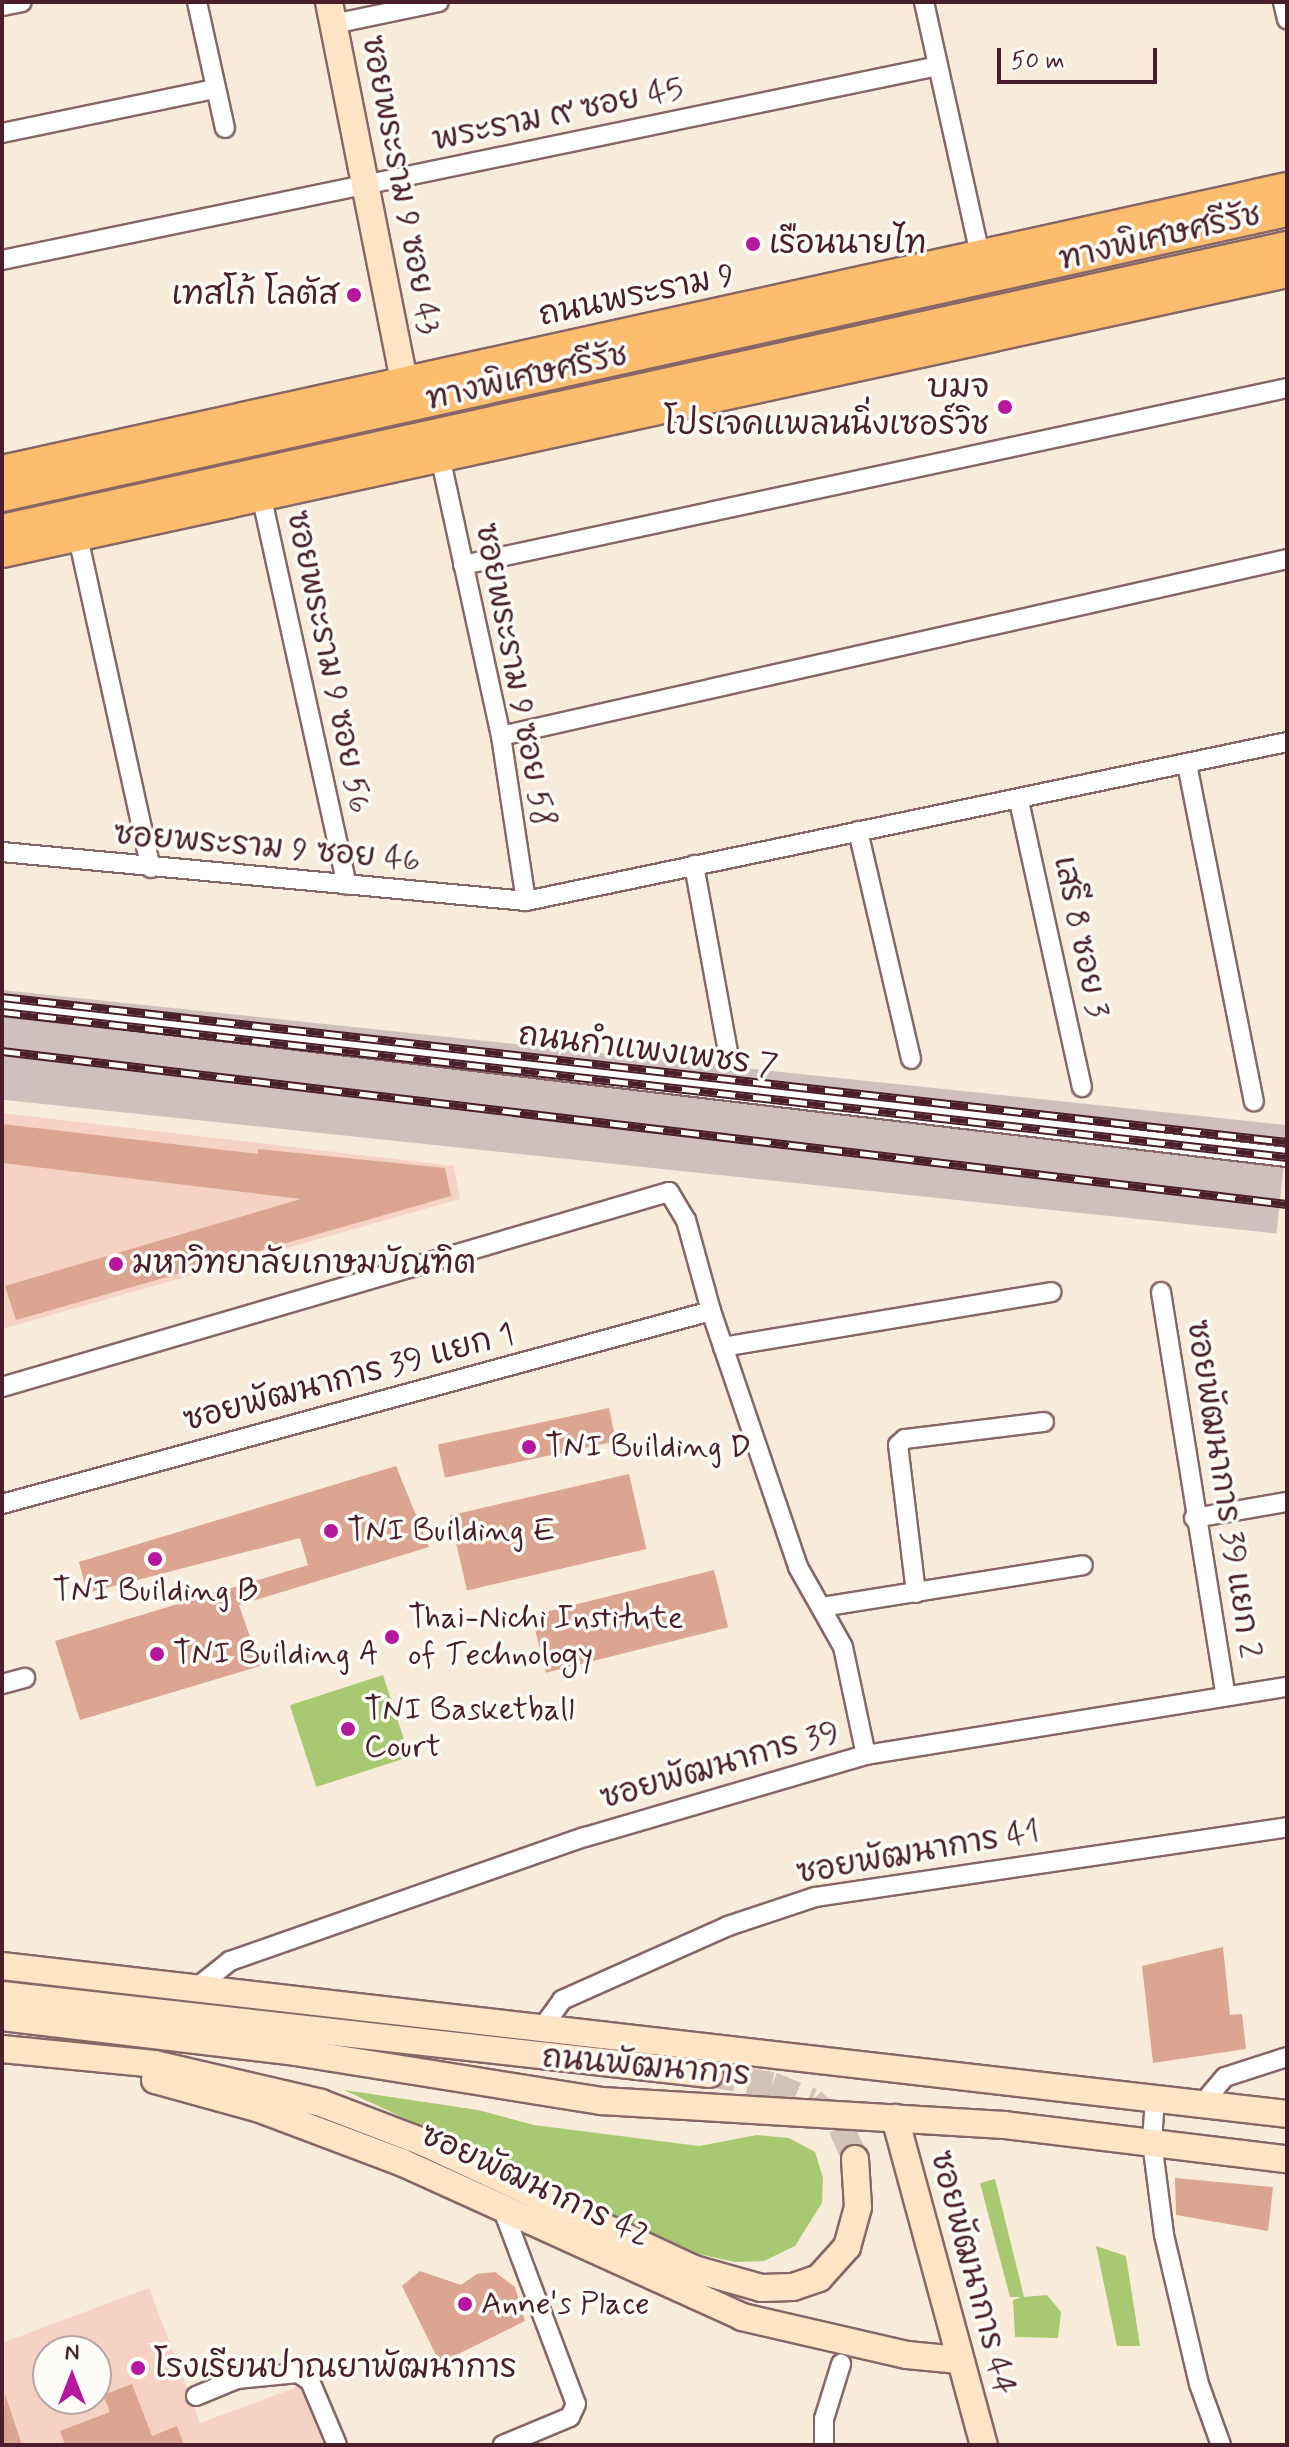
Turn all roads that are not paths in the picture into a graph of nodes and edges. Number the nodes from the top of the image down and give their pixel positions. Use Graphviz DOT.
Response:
graph roads {
  1 [pos="22,2"];
  2 [pos="197,2"];
  3 [pos="439,2"];
  4 [pos="924,2"];
  5 [pos="1283,2"];
  6 [pos="2,6"];
  7 [pos="331,13"];
  8 [pos="1287,20"];
  9 [pos="938,66"];
  10 [pos="215,89"];
  11 [pos="225,128"];
  12 [pos="2,133"];
  13 [pos="367,186"];
  14 [pos="1287,187"];
  15 [pos="1287,209"];
  16 [pos="1287,249"];
  17 [pos="980,255"];
  18 [pos="2,260"];
  19 [pos="1287,273"];
  20 [pos="404,382"];
  21 [pos="1287,388"];
  22 [pos="441,461"];
  23 [pos="2,470"];
  24 [pos="2,494"];
  25 [pos="262,499"];
  26 [pos="2,532"];
  27 [pos="78,537"];
  28 [pos="2,553"];
  29 [pos="1287,559"];
  30 [pos="463,565"];
  31 [pos="501,736"];
  32 [pos="1287,742"];
  33 [pos="1187,764"];
  34 [pos="1019,801"];
  35 [pos="858,831"];
  36 [pos="2,852"];
  37 [pos="694,865"];
  38 [pos="151,868"];
  39 [pos="347,885"];
  40 [pos="526,901"];
  41 [pos="2,1005"];
  42 [pos="729,1057"];
  43 [pos="911,1059"];
  44 [pos="1082,1087"];
  45 [pos="1254,1101"];
  46 [pos="1287,1157"];
  47 [pos="1051,1292"];
  48 [pos="1161,1292"];
  49 [pos="711,1311"];
  50 [pos="723,1347"];
  51 [pos="2,1387"];
  52 [pos="1044,1422"];
  53 [pos="1287,1502"];
  54 [pos="2,1504"];
  55 [pos="1194,1518"];
  56 [pos="1083,1565"];
  57 [pos="916,1593"];
  58 [pos="822,1607"];
  59 [pos="25,1678"];
  60 [pos="2,1684"];
  61 [pos="1287,1687"];
  62 [pos="1226,1696"];
  63 [pos="866,1755"];
  64 [pos="1287,1827"];
  65 [pos="2,1966"];
  66 [pos="195,1989"];
  67 [pos="2,1995"];
  68 [pos="2,2017"];
  69 [pos="542,2028"];
  70 [pos="2,2049"];
  71 [pos="86,2056"];
  72 [pos="1287,2057"];
  73 [pos="710,2074"];
  74 [pos="1155,2098"];
  75 [pos="1203,2103"];
  76 [pos="1287,2114"];
  77 [pos="895,2118"];
  78 [pos="1152,2142"];
  79 [pos="855,2159"];
  80 [pos="1287,2159"];
  81 [pos="503,2210"];
  82 [pos="959,2360"];
  83 [pos="841,2364"];
  84 [pos="196,2396"];
  85 [pos="337,2445"];
  86 [pos="503,2445"];
  87 [pos="824,2445"];
  88 [pos="984,2445"];
  89 [pos="1221,2445"];
  1 -- 6 [label="street"];
  2 -- 10 [label="street"];
  3 -- 7 [label="street"];
  4 -- 9 [label="street"];
  5 -- 8 [label="street"];
  7 -- 13 [label="main road, ซอยพระราม 9 ซอย 43"];
  9 -- 13 [label="street, พระราม ๙ ซอย 45"];
  9 -- 17 [label="street"];
  10 -- 11 [label="street"];
  10 -- 12 [label="street"];
  13 -- 18 [label="street, พระราม ๙ ซอย 45"];
  13 -- 20 [label="main road, ซอยพระราม 9 ซอย 43"];
  14 -- 17 [label="main road, ถนนพระราม 9"];
  15 -- 24 [label="highway, ทางพิเศษศรีรัช"];
  16 -- 26 [label="highway, ทางพิเศษศรีรัช"];
  17 -- 20 [label="main road, ถนนพระราม 9"];
  19 -- 22 [label="main road"];
  20 -- 23 [label="main road, ถนนพระราม 9"];
  21 -- 30 [label="street"];
  22 -- 25 [label="main road"];
  22 -- 30 [label="street, ซอยพระราม 9 ซอย 58"];
  25 -- 27 [label="main road"];
  25 -- 39 [label="street, ซอยพระราม 9 ซอย 56"];
  27 -- 28 [label="main road"];
  27 -- 38 [label="street"];
  29 -- 31 [label="street"];
  30 -- 31 [label="street, ซอยพระราม 9 ซอย 58"];
  31 -- 40 [label="street, ซอยพระราม 9 ซอย 58"];
  32 -- 33 [label="street, ซอยพระราม 9 ซอย 46"];
  33 -- 34 [label="street, ซอยพระราม 9 ซอย 46"];
  33 -- 45 [label="street"];
  34 -- 35 [label="street, ซอยพระราม 9 ซอย 46"];
  34 -- 44 [label="street, เสรี 8 ซอย 3"];
  35 -- 37 [label="street, ซอยพระราม 9 ซอย 46"];
  35 -- 43 [label="street"];
  36 -- 38 [label="street, ซอยพระราม 9 ซอย 46"];
  37 -- 40 [label="street, ซอยพระราม 9 ซอย 46"];
  37 -- 42 [label="street"];
  38 -- 39 [label="street, ซอยพระราม 9 ซอย 46"];
  39 -- 40 [label="street, ซอยพระราม 9 ซอย 46"];
  41 -- 46 [label="street, ถนนกำแพงเพชร 7"];
  47 -- 50 [label="street"];
  48 -- 55 [label="street, ซอยพัฒนาการ 39 แยก 2"];
  49 -- 50 [label="street"];
  49 -- 51 [label="street"];
  49 -- 54 [label="street, ซอยพัฒนาการ 39 แยก 1"];
  50 -- 58 [label="street"];
  52 -- 57 [label="street"];
  53 -- 55 [label="street"];
  55 -- 62 [label="street, ซอยพัฒนาการ 39 แยก 2"];
  56 -- 57 [label="street"];
  57 -- 58 [label="street"];
  58 -- 63 [label="street"];
  59 -- 60 [label="street"];
  61 -- 62 [label="street, ซอยพัฒนาการ 39"];
  62 -- 63 [label="street, ซอยพัฒนาการ 39"];
  63 -- 66 [label="street, ซอยพัฒนาการ 39"];
  64 -- 69 [label="street, ซอยพัฒนาการ 41"];
  65 -- 66 [label="main road, ถนนพัฒนาการ"];
  66 -- 69 [label="main road, ถนนพัฒนาการ"];
  67 -- 73 [label="main road"];
  68 -- 77 [label="main road, ถนนพัฒนาการ"];
  69 -- 74 [label="main road, ถนนพัฒนาการ"];
  70 -- 71 [label="main road"];
  71 -- 79 [label="main road"];
  71 -- 81 [label="main road, ซอยพัฒนาการ 42"];
  72 -- 75 [label="street"];
  74 -- 75 [label="main road, ถนนพัฒนาการ"];
  74 -- 78 [label="street"];
  75 -- 76 [label="main road, ถนนพัฒนาการ"];
  77 -- 78 [label="main road, ถนนพัฒนาการ"];
  77 -- 82 [label="main road, ซอยพัฒนาการ 44"];
  78 -- 80 [label="main road, ถนนพัฒนาการ"];
  78 -- 89 [label="street"];
  81 -- 82 [label="main road, ซอยพัฒนาการ 42"];
  81 -- 86 [label="street"];
  82 -- 88 [label="main road, ซอยพัฒนาการ 44"];
  83 -- 87 [label="street"];
  84 -- 85 [label="street"];
}
